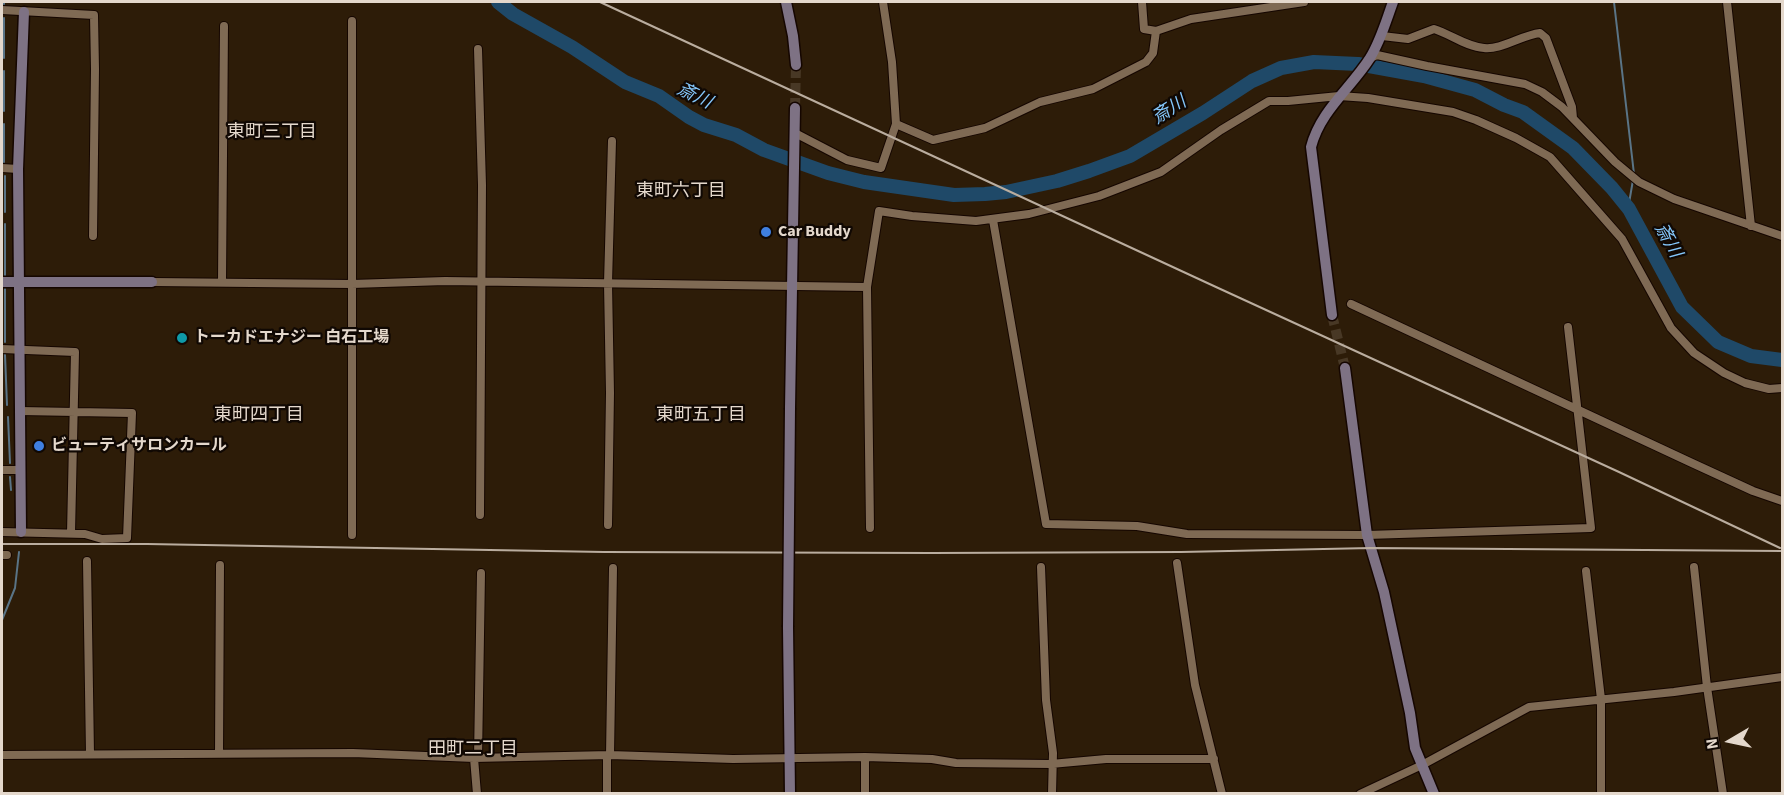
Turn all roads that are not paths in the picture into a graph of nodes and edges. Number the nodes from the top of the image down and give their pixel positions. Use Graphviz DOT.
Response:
graph roads {
  1 [pos="786,2"];
  2 [pos="883,2"];
  3 [pos="1142,2"];
  4 [pos="1304,2"];
  5 [pos="1393,2"];
  6 [pos="1727,2"];
  7 [pos="2,10"];
  8 [pos="24,12"];
  9 [pos="352,21"];
  10 [pos="224,26"];
  11 [pos="1156,31"];
  12 [pos="1382,36"];
  13 [pos="478,49"];
  14 [pos="1369,59"];
  15 [pos="796,65"];
  16 [pos="1341,94"];
  17 [pos="795,108"];
  18 [pos="1573,118"];
  19 [pos="896,124"];
  20 [pos="795,135"];
  21 [pos="612,141"];
  22 [pos="2,168"];
  23 [pos="18,169"];
  24 [pos="993,220"];
  25 [pos="1751,226"];
  26 [pos="93,236"];
  27 [pos="1782,236"];
  28 [pos="2,282"];
  29 [pos="18,282"];
  30 [pos="153,282"];
  31 [pos="222,282"];
  32 [pos="481,283"];
  33 [pos="608,283"];
  34 [pos="352,284"];
  35 [pos="791,286"];
  36 [pos="867,287"];
  37 [pos="1351,304"];
  38 [pos="1332,315"];
  39 [pos="1568,327"];
  40 [pos="19,348"];
  41 [pos="2,349"];
  42 [pos="1345,368"];
  43 [pos="1782,388"];
  44 [pos="1577,409"];
  45 [pos="20,411"];
  46 [pos="73,411"];
  47 [pos="2,470"];
  48 [pos="20,470"];
  49 [pos="1782,501"];
  50 [pos="480,515"];
  51 [pos="608,525"];
  52 [pos="870,528"];
  53 [pos="2,532"];
  54 [pos="21,532"];
  55 [pos="71,533"];
  56 [pos="352,535"];
  57 [pos="1367,535"];
  58 [pos="87,561"];
  59 [pos="1177,563"];
  60 [pos="220,565"];
  61 [pos="1041,567"];
  62 [pos="1694,567"];
  63 [pos="613,568"];
  64 [pos="1586,571"];
  65 [pos="481,573"];
  66 [pos="1782,677"];
  67 [pos="1707,687"];
  68 [pos="1600,699"];
  69 [pos="2,754"];
  70 [pos="90,754"];
  71 [pos="219,754"];
  72 [pos="609,756"];
  73 [pos="865,757"];
  74 [pos="476,758"];
  75 [pos="790,758"];
  76 [pos="1214,759"];
  77 [pos="1051,764"];
  78 [pos="1422,765"];
  79 [pos="477,794"];
  80 [pos="607,794"];
  81 [pos="790,794"];
  82 [pos="865,794"];
  83 [pos="1052,794"];
  84 [pos="1222,794"];
  85 [pos="1360,794"];
  86 [pos="1434,794"];
  87 [pos="1601,794"];
  88 [pos="1723,794"];
  1 -- 15 [label="street"];
  2 -- 19 [label="street"];
  3 -- 11 [label="street"];
  4 -- 11 [label="street"];
  5 -- 12 [label="street"];
  6 -- 25 [label="street"];
  7 -- 8 [label="street"];
  8 -- 23 [label="street"];
  8 -- 26 [label="street"];
  9 -- 34 [label="street"];
  10 -- 31 [label="street"];
  11 -- 19 [label="street"];
  12 -- 14 [label="street"];
  12 -- 18 [label="street"];
  13 -- 32 [label="street"];
  14 -- 16 [label="street"];
  14 -- 18 [label="street"];
  16 -- 24 [label="street"];
  16 -- 38 [label="street"];
  16 -- 43 [label="street"];
  17 -- 20 [label="street"];
  18 -- 25 [label="street"];
  19 -- 20 [label="street"];
  20 -- 35 [label="street"];
  21 -- 33 [label="street"];
  22 -- 23 [label="street"];
  23 -- 29 [label="street"];
  24 -- 36 [label="street"];
  24 -- 57 [label="street"];
  25 -- 27 [label="street"];
  28 -- 29 [label="street"];
  29 -- 30 [label="street"];
  29 -- 40 [label="street"];
  30 -- 31 [label="street"];
  31 -- 34 [label="street"];
  32 -- 33 [label="street"];
  32 -- 34 [label="street"];
  32 -- 50 [label="street"];
  33 -- 35 [label="street"];
  33 -- 51 [label="street"];
  34 -- 56 [label="street"];
  35 -- 36 [label="street"];
  35 -- 75 [label="street, bridge"];
  36 -- 52 [label="street"];
  37 -- 44 [label="street"];
  39 -- 44 [label="street"];
  40 -- 41 [label="street"];
  40 -- 45 [label="street"];
  40 -- 46 [label="street"];
  42 -- 57 [label="street"];
  44 -- 49 [label="street"];
  44 -- 57 [label="street"];
  45 -- 46 [label="street"];
  45 -- 48 [label="street"];
  46 -- 55 [label="street"];
  46 -- 55 [label="street"];
  47 -- 48 [label="street"];
  48 -- 54 [label="street"];
  53 -- 54 [label="street"];
  54 -- 55 [label="street"];
  57 -- 78 [label="street"];
  58 -- 70 [label="street"];
  59 -- 76 [label="street"];
  60 -- 71 [label="street"];
  61 -- 77 [label="street"];
  62 -- 67 [label="street"];
  63 -- 72 [label="street"];
  64 -- 68 [label="street"];
  65 -- 74 [label="street"];
  66 -- 67 [label="street"];
  67 -- 68 [label="street"];
  67 -- 88 [label="street"];
  68 -- 78 [label="street"];
  68 -- 87 [label="street"];
  69 -- 70 [label="street"];
  70 -- 71 [label="street"];
  71 -- 74 [label="street"];
  72 -- 74 [label="street"];
  72 -- 75 [label="street"];
  72 -- 80 [label="street"];
  73 -- 75 [label="street"];
  73 -- 77 [label="street"];
  73 -- 82 [label="street"];
  74 -- 79 [label="street"];
  75 -- 81 [label="street"];
  76 -- 77 [label="street"];
  76 -- 84 [label="street"];
  77 -- 83 [label="street"];
  78 -- 85 [label="street"];
  78 -- 86 [label="street"];
}
